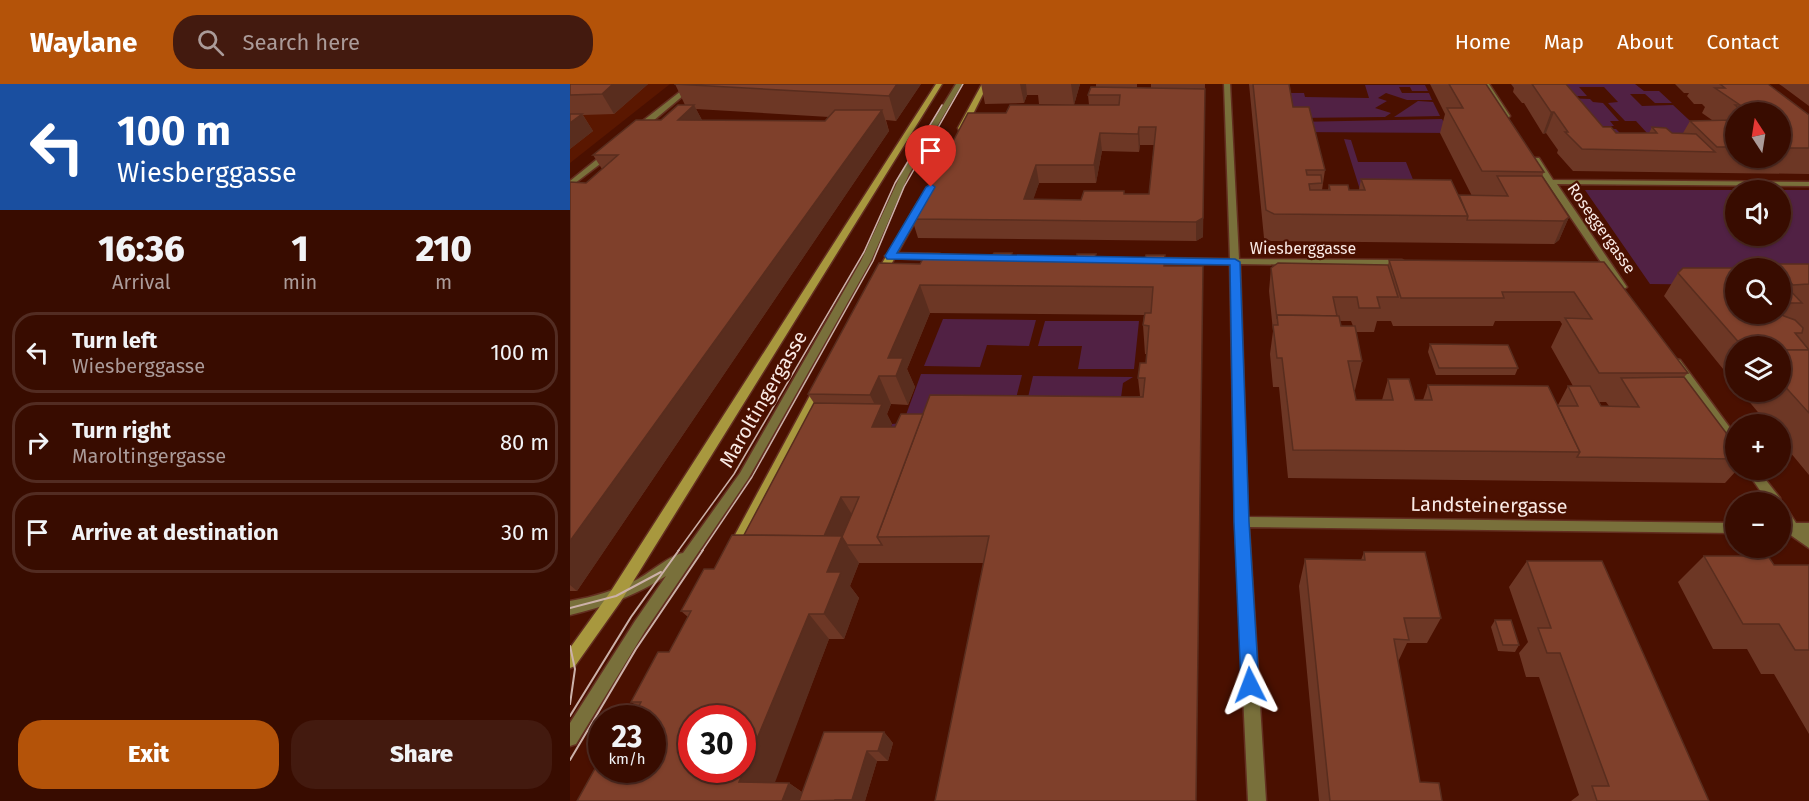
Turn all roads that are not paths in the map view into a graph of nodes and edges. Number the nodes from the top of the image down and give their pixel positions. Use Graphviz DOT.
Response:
graph roads {
  1 [pos="694,84"];
  2 [pos="939,84"];
  3 [pos="958,84"];
  4 [pos="985,84"];
  5 [pos="1227,84"];
  6 [pos="1486,84"];
  7 [pos="1511,123"];
  8 [pos="629,137"];
  9 [pos="956,138"];
  10 [pos="612,150"];
  11 [pos="1531,152"];
  12 [pos="1550,182"];
  13 [pos="1809,184"];
  14 [pos="570,185"];
  15 [pos="925,197"];
  16 [pos="890,256"];
  17 [pos="951,257"];
  18 [pos="1140,260"];
  19 [pos="1235,262"];
  20 [pos="1415,263"];
  21 [pos="1594,265"];
  22 [pos="1606,265"];
  23 [pos="874,287"];
  24 [pos="1627,294"];
  25 [pos="1668,351"];
  26 [pos="824,380"];
  27 [pos="1725,431"];
  28 [pos="1242,522"];
  29 [pos="1725,528"];
  30 [pos="1791,529"];
  31 [pos="1809,529"];
  32 [pos="1791,531"];
  33 [pos="1809,542"];
  34 [pos="690,552"];
  35 [pos="729,560"];
  36 [pos="616,596"];
  37 [pos="570,608"];
  38 [pos="570,661"];
  39 [pos="575,727"];
  40 [pos="570,738"];
  41 [pos="1257,801"];
  1 -- 8 [label="street"];
  2 -- 36 [label="main road, Maroltingergasse"];
  3 -- 34 [label="street, Maroltingergasse"];
  4 -- 9 [label="main road"];
  5 -- 19 [label="street"];
  6 -- 7 [label="street"];
  10 -- 14 [label="street"];
  11 -- 12 [label="street, Roseggergasse"];
  12 -- 13 [label="street"];
  12 -- 22 [label="street, Roseggergasse"];
  15 -- 16 [label="main road"];
  16 -- 17 [label="street"];
  16 -- 23 [label="main road"];
  18 -- 19 [label="street, Wiesberggasse"];
  19 -- 20 [label="street, Wiesberggasse"];
  19 -- 28 [label="street"];
  21 -- 22 [label="street"];
  22 -- 24 [label="street, Roseggergasse"];
  25 -- 27 [label="street"];
  26 -- 35 [label="main road"];
  28 -- 29 [label="street, Landsteinergasse"];
  28 -- 41 [label="street"];
  30 -- 31 [label="street"];
  32 -- 33 [label="street"];
  34 -- 36 [label="street"];
  34 -- 39 [label="street, Maroltingergasse"];
  36 -- 37 [label="street"];
  36 -- 38 [label="main road, Maroltingergasse"];
  39 -- 40 [label="street, Maroltingergasse"];
}
